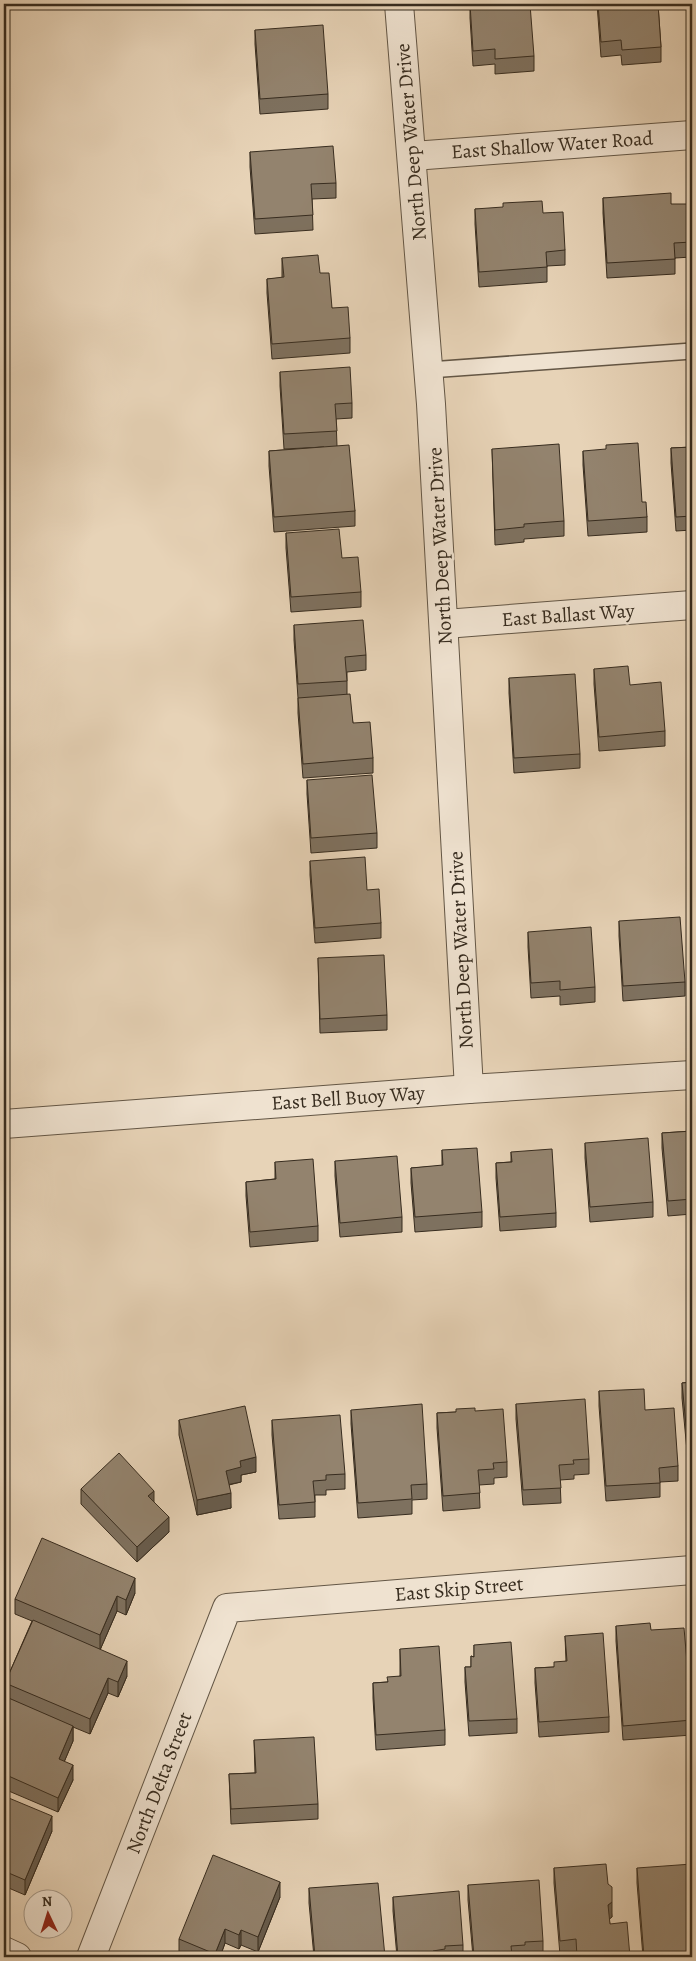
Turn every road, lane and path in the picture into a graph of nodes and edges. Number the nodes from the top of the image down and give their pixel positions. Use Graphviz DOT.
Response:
graph roads {
  1 [pos="399,4"];
  2 [pos="692,135"];
  3 [pos="413,156"];
  4 [pos="692,351"];
  5 [pos="428,370"];
  6 [pos="692,605"];
  7 [pos="444,624"];
  8 [pos="692,1075"];
  9 [pos="469,1089"];
  10 [pos="4,1124"];
  11 [pos="692,1570"];
  12 [pos="227,1608"];
  13 [pos="4,1951"];
  14 [pos="17,1957"];
  15 [pos="91,1957"];
  1 -- 3 [label="street, North Deep Water Drive"];
  2 -- 3 [label="street, East Shallow Water Road"];
  3 -- 5 [label="street, North Deep Water Drive"];
  4 -- 5 [label="lane"];
  5 -- 7 [label="street, North Deep Water Drive"];
  6 -- 7 [label="street, East Ballast Way"];
  7 -- 9 [label="street, North Deep Water Drive"];
  8 -- 9 [label="street, East Bell Buoy Way"];
  9 -- 10 [label="street, East Bell Buoy Way"];
  11 -- 12 [label="street, East Skip Street"];
  12 -- 15 [label="street, North Delta Street"];
  13 -- 14 [label="street"];
}
